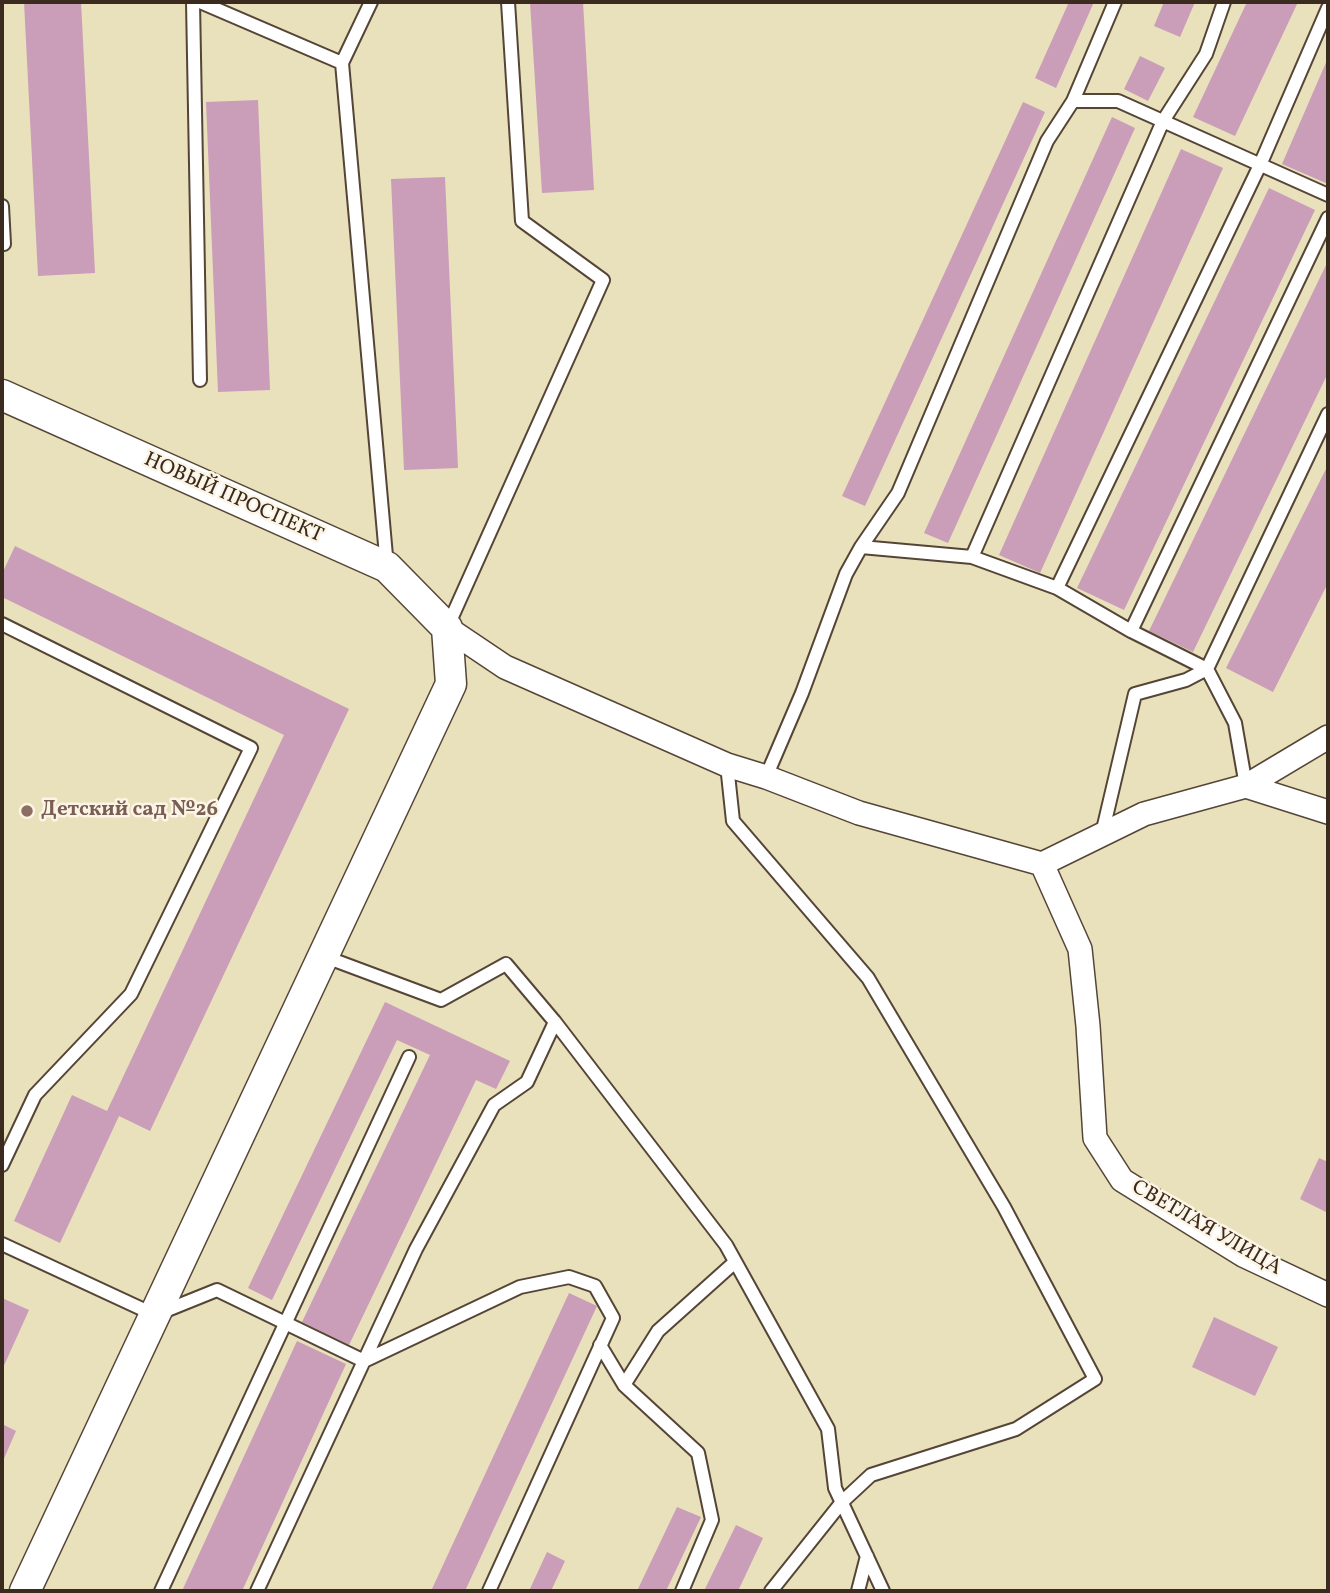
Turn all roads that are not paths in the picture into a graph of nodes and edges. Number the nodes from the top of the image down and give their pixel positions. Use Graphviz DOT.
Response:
graph roads {
  1 [pos="192,2"];
  2 [pos="200,2"];
  3 [pos="371,2"];
  4 [pos="508,2"];
  5 [pos="1115,2"];
  6 [pos="1224,2"];
  7 [pos="1328,8"];
  8 [pos="342,64"];
  9 [pos="1073,101"];
  10 [pos="1163,121"];
  11 [pos="1260,164"];
  12 [pos="1328,195"];
  13 [pos="2,206"];
  14 [pos="1328,218"];
  15 [pos="4,244"];
  16 [pos="200,380"];
  17 [pos="2,395"];
  18 [pos="1328,414"];
  19 [pos="861,547"];
  20 [pos="972,557"];
  21 [pos="387,567"];
  22 [pos="1057,588"];
  23 [pos="2,624"];
  24 [pos="447,628"];
  25 [pos="1131,631"];
  26 [pos="1207,669"];
  27 [pos="1328,737"];
  28 [pos="727,765"];
  29 [pos="766,777"];
  30 [pos="1246,786"];
  31 [pos="1328,812"];
  32 [pos="1102,834"];
  33 [pos="1042,864"];
  34 [pos="323,956"];
  35 [pos="555,1022"];
  36 [pos="409,1057"];
  37 [pos="2,1165"];
  38 [pos="2,1244"];
  39 [pos="735,1262"];
  40 [pos="1328,1295"];
  41 [pos="155,1315"];
  42 [pos="286,1323"];
  43 [pos="600,1345"];
  44 [pos="364,1361"];
  45 [pos="624,1385"];
  46 [pos="842,1502"];
  47 [pos="867,1556"];
  48 [pos="25,1591"];
  49 [pos="161,1591"];
  50 [pos="257,1591"];
  51 [pos="489,1591"];
  52 [pos="682,1591"];
  53 [pos="771,1591"];
  54 [pos="858,1591"];
  55 [pos="883,1591"];
  1 -- 16 [label="lane"];
  2 -- 8 [label="lane"];
  3 -- 8 [label="lane"];
  4 -- 24 [label="lane"];
  5 -- 9 [label="lane"];
  6 -- 10 [label="lane"];
  7 -- 11 [label="lane"];
  8 -- 21 [label="lane"];
  9 -- 10 [label="lane"];
  9 -- 19 [label="lane"];
  10 -- 11 [label="lane"];
  10 -- 20 [label="lane"];
  11 -- 12 [label="lane"];
  11 -- 22 [label="lane"];
  13 -- 15 [label="lane"];
  14 -- 25 [label="lane"];
  17 -- 21 [label="street, НОВЫЙ ПРОСПЕКТ"];
  18 -- 26 [label="lane"];
  19 -- 20 [label="lane"];
  19 -- 29 [label="lane"];
  20 -- 22 [label="lane"];
  21 -- 24 [label="street, НОВЫЙ ПРОСПЕКТ"];
  22 -- 25 [label="lane"];
  23 -- 37 [label="lane"];
  24 -- 28 [label="street"];
  24 -- 34 [label="street"];
  25 -- 26 [label="lane"];
  26 -- 30 [label="lane"];
  26 -- 32 [label="lane"];
  27 -- 30 [label="street"];
  28 -- 29 [label="street"];
  28 -- 46 [label="lane"];
  29 -- 33 [label="street"];
  30 -- 31 [label="street"];
  30 -- 32 [label="street"];
  32 -- 33 [label="street"];
  33 -- 40 [label="street, СВЕТЛАЯ УЛИЦА"];
  34 -- 35 [label="lane"];
  34 -- 41 [label="street"];
  35 -- 39 [label="lane"];
  35 -- 44 [label="lane"];
  36 -- 42 [label="lane"];
  38 -- 41 [label="lane"];
  39 -- 45 [label="lane"];
  39 -- 46 [label="lane"];
  41 -- 42 [label="lane"];
  41 -- 48 [label="street"];
  42 -- 44 [label="lane"];
  42 -- 49 [label="lane"];
  43 -- 44 [label="lane"];
  43 -- 45 [label="lane"];
  43 -- 51 [label="lane"];
  44 -- 50 [label="lane"];
  45 -- 52 [label="lane"];
  46 -- 47 [label="lane"];
  46 -- 53 [label="lane"];
  47 -- 54 [label="lane"];
  47 -- 55 [label="lane"];
}
